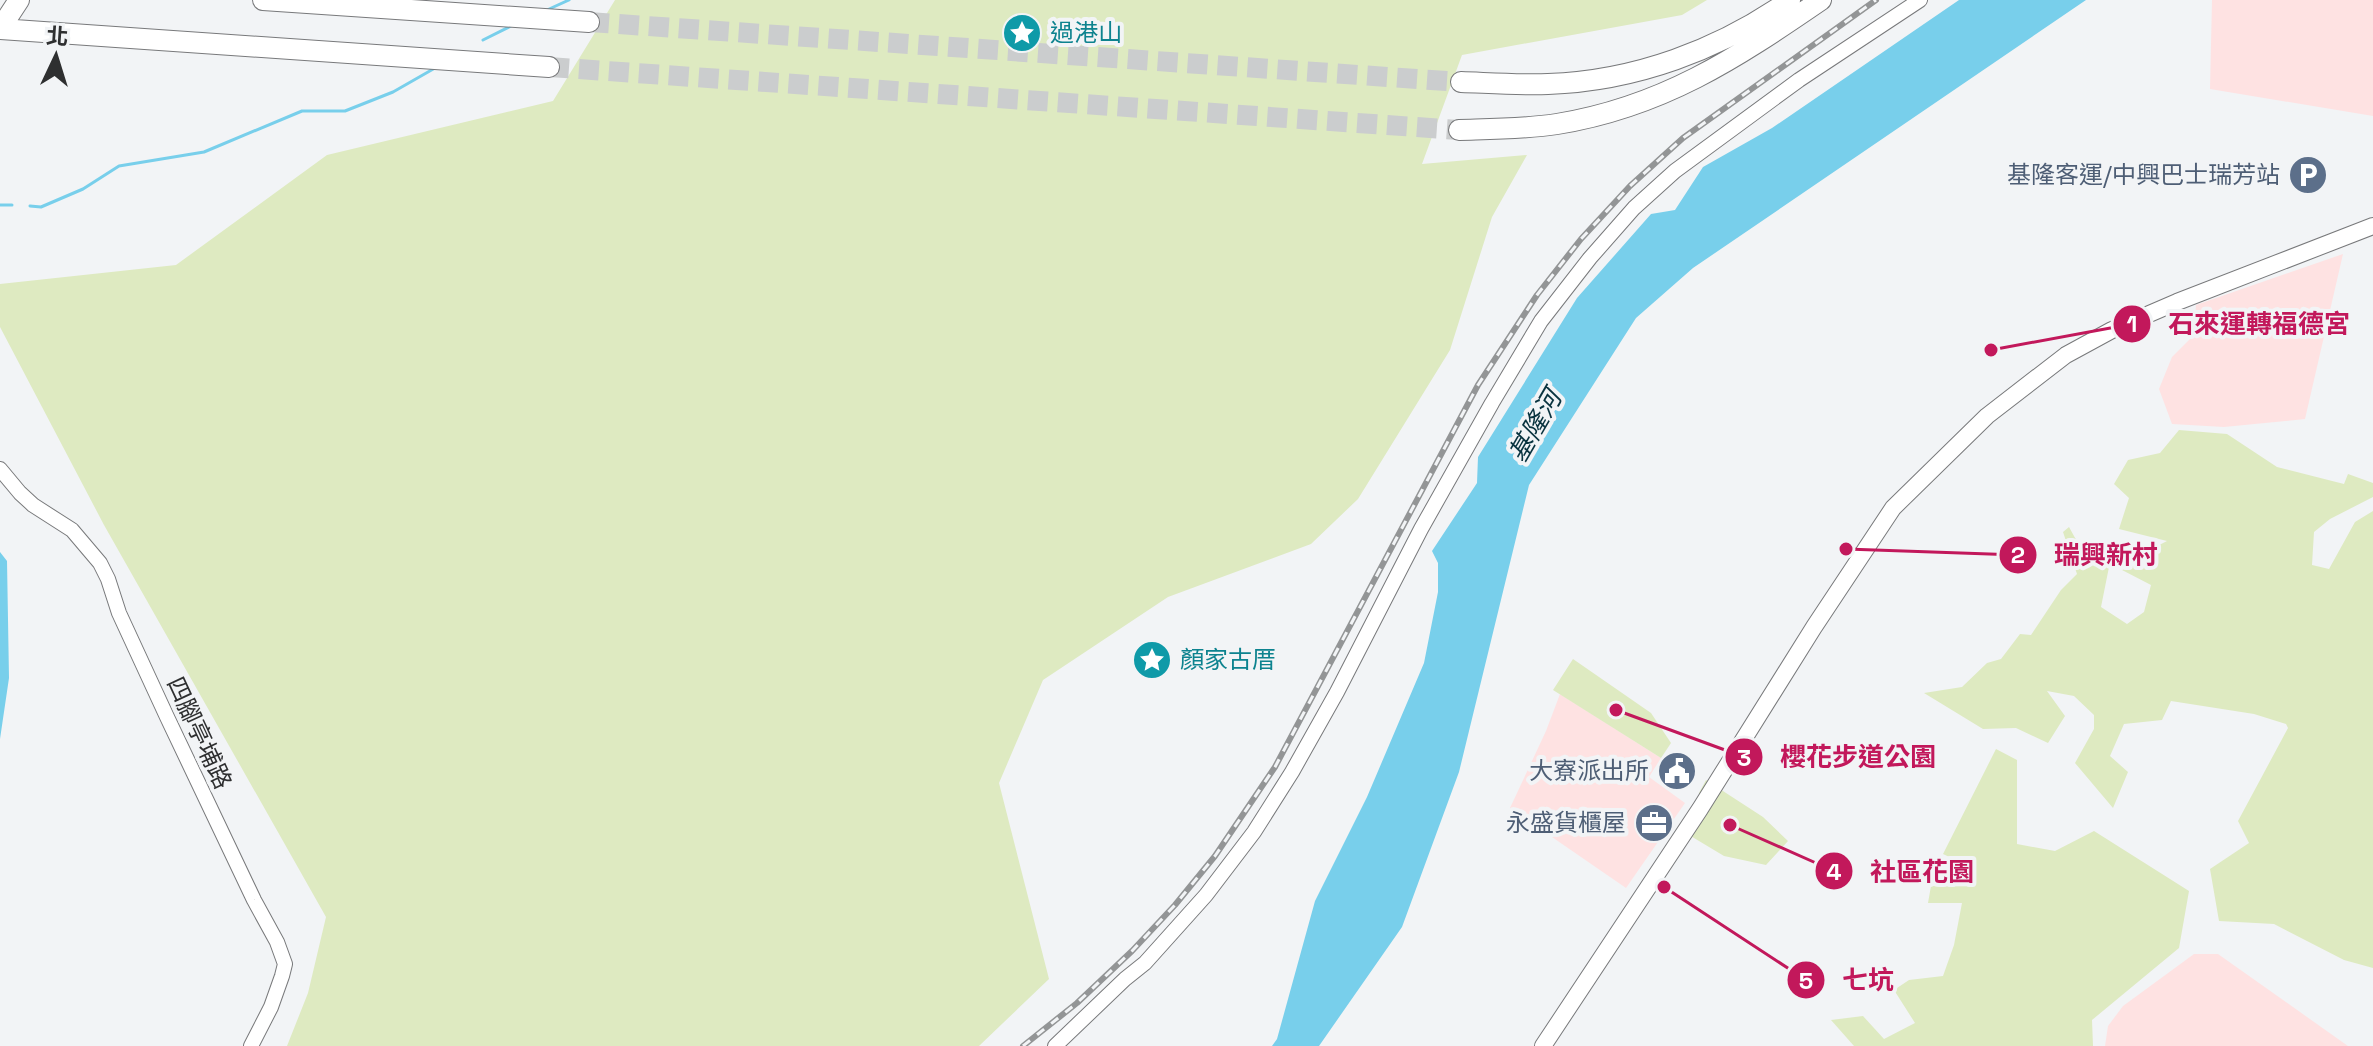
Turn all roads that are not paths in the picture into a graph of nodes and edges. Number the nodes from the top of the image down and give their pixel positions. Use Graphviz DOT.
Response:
graph roads {
  1 [pos="19,0"];
  2 [pos="263,0"];
  3 [pos="1790,0"];
  4 [pos="1821,0"];
  5 [pos="1920,0"];
  6 [pos="589,22"];
  7 [pos="0,29"];
  8 [pos="549,67"];
  9 [pos="1461,82"];
  10 [pos="1459,130"];
  11 [pos="2373,226"];
  12 [pos="0,469"];
  13 [pos="251,1046"];
  14 [pos="1055,1046"];
  15 [pos="1543,1046"];
  1 -- 7 [label="highway"];
  2 -- 6 [label="highway"];
  3 -- 9 [label="highway"];
  4 -- 10 [label="highway"];
  5 -- 14 [label="street"];
  7 -- 8 [label="highway"];
  11 -- 15 [label="main road"];
  12 -- 13 [label="street, 四腳亭埔路"];
}
